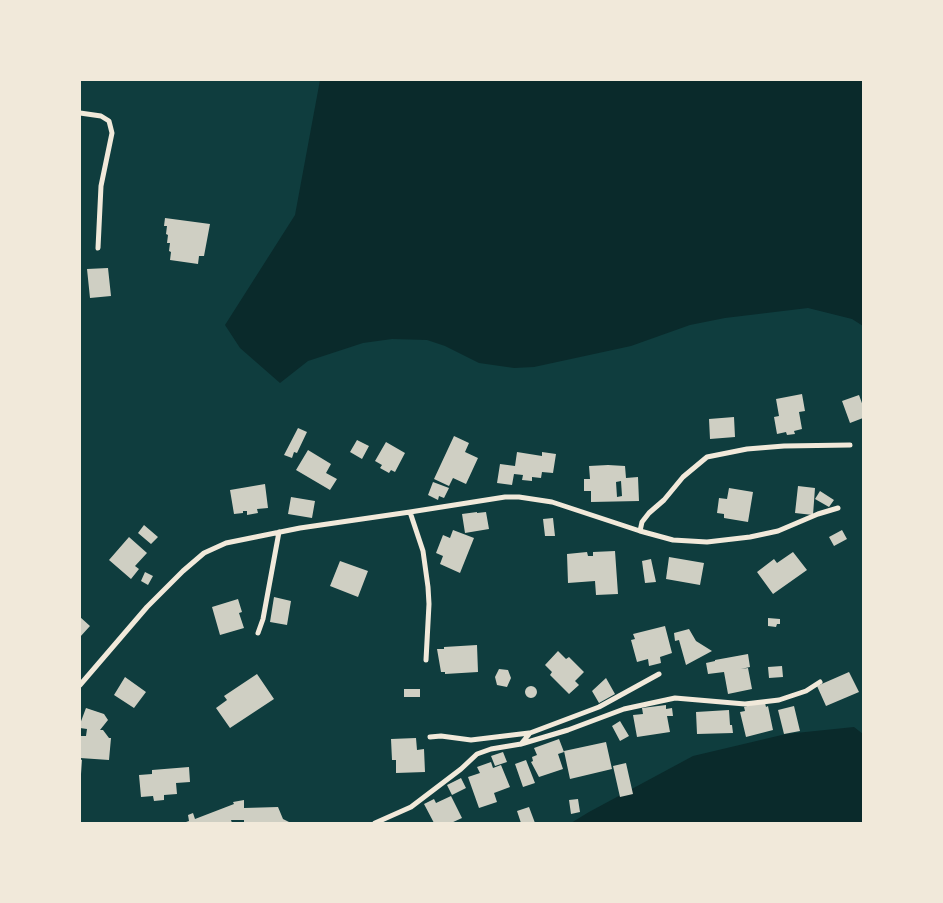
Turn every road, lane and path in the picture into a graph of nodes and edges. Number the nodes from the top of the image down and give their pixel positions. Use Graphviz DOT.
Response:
graph roads {
  1 [pos="80,113"];
  2 [pos="98,248"];
  3 [pos="850,445"];
  4 [pos="838,508"];
  5 [pos="410,512"];
  6 [pos="640,531"];
  7 [pos="279,532"];
  8 [pos="258,633"];
  9 [pos="426,660"];
  10 [pos="659,674"];
  11 [pos="820,682"];
  12 [pos="80,685"];
  13 [pos="530,733"];
  14 [pos="430,737"];
  15 [pos="521,744"];
  16 [pos="374,823"];
  1 -- 2 [label="street"];
  3 -- 6 [label="street"];
  4 -- 6 [label="street"];
  5 -- 6 [label="street"];
  5 -- 7 [label="street"];
  5 -- 9 [label="street"];
  7 -- 8 [label="street"];
  7 -- 12 [label="street"];
  10 -- 13 [label="street"];
  11 -- 15 [label="street"];
  13 -- 14 [label="street"];
  13 -- 15 [label="street"];
  15 -- 16 [label="street"];
}
